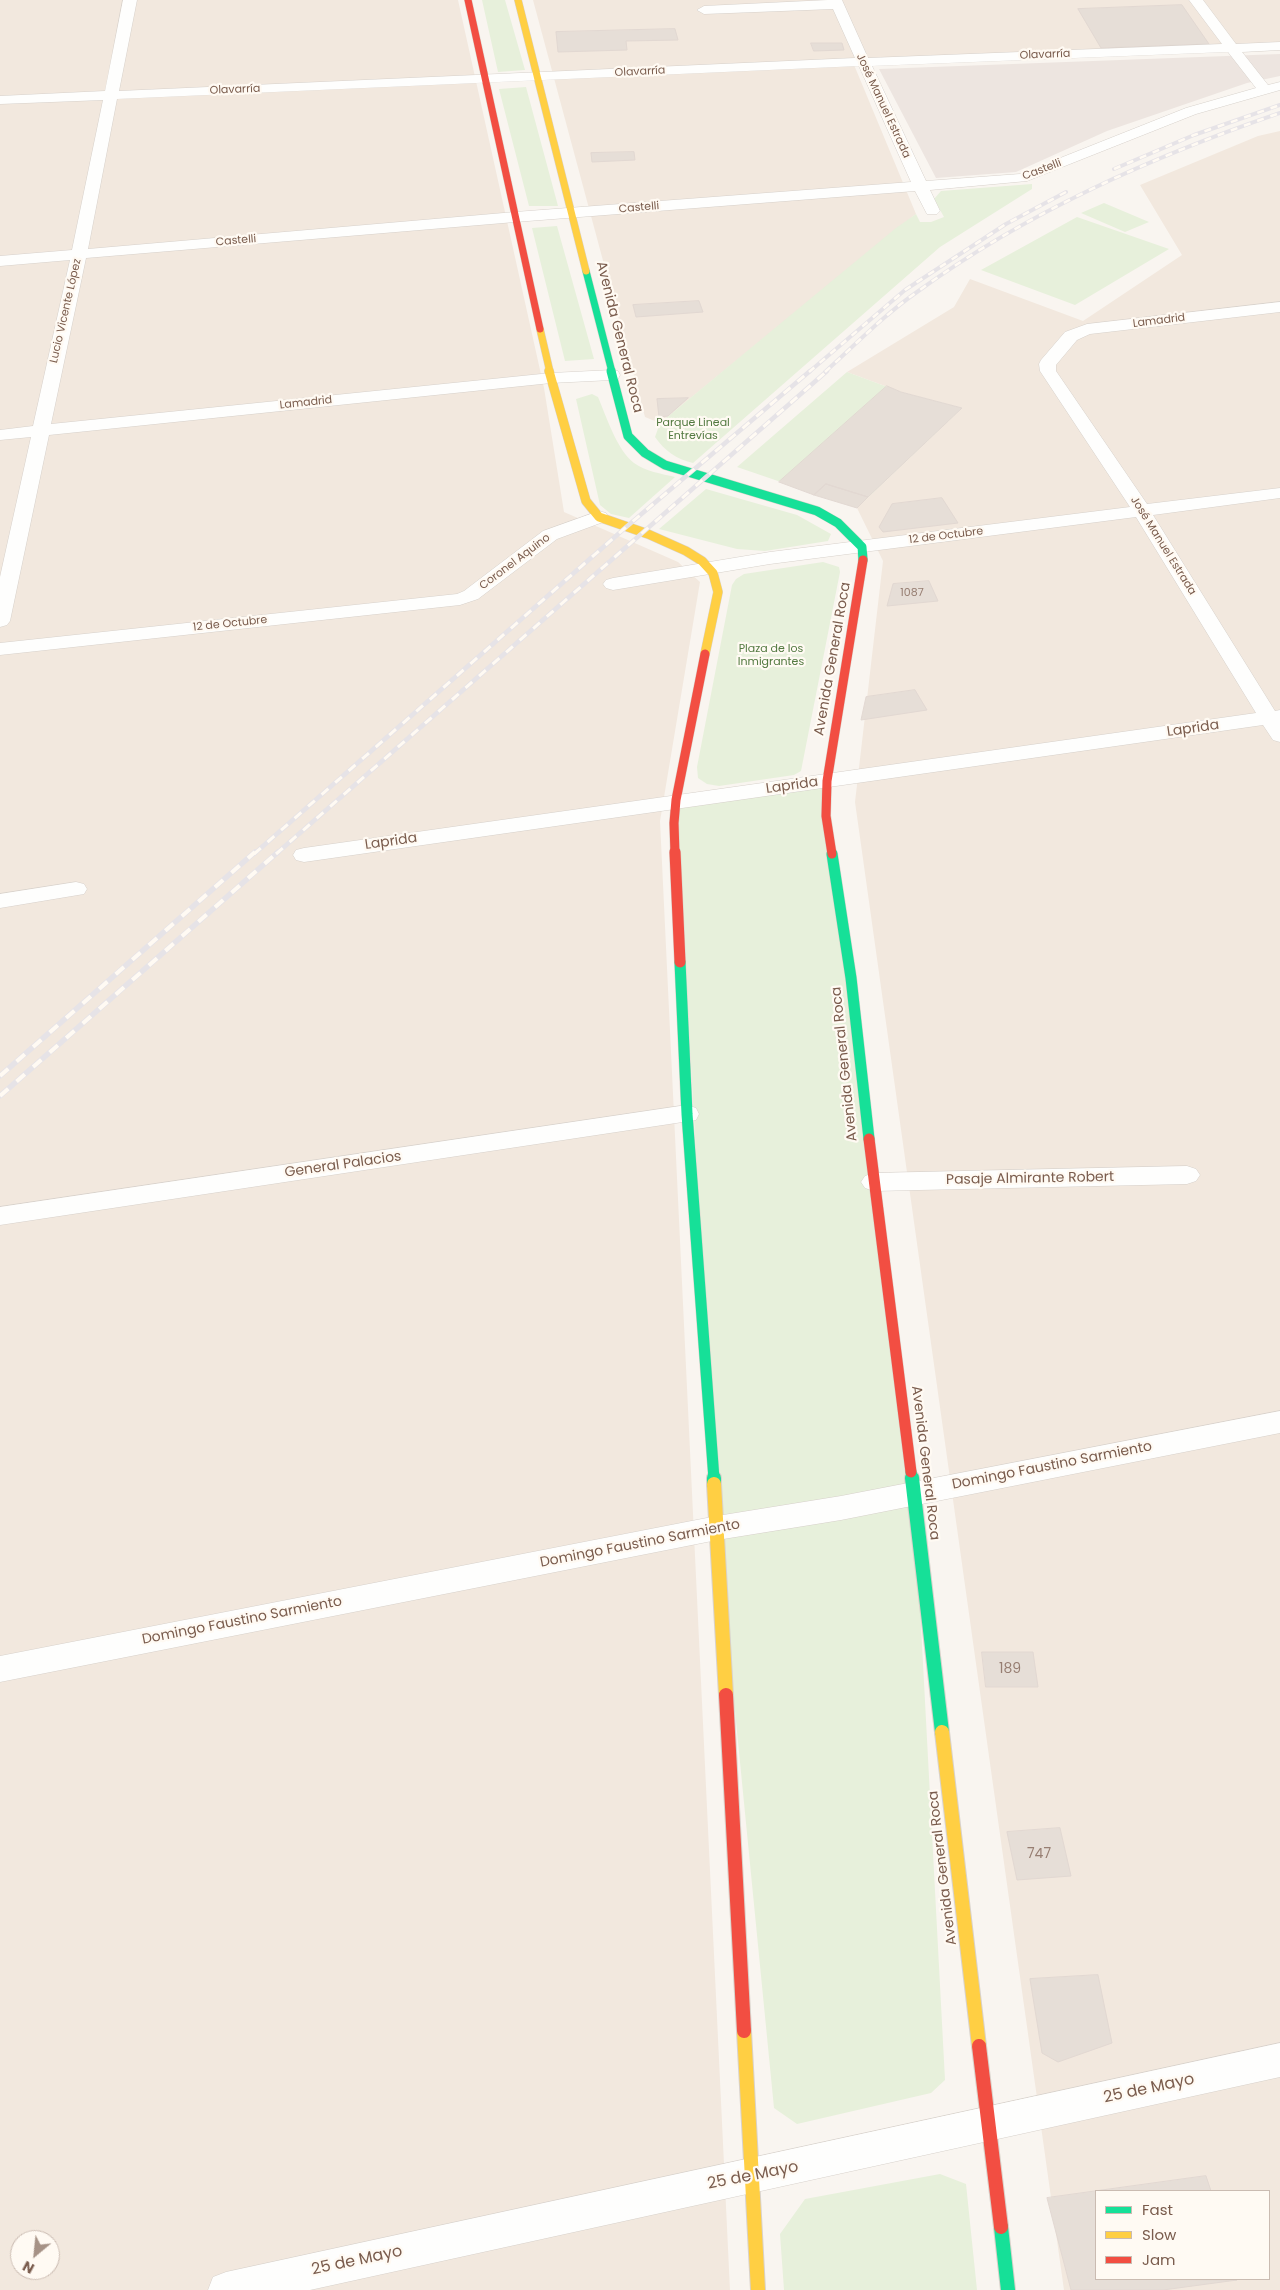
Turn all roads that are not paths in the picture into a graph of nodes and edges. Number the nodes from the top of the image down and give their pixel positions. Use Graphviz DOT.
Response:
graph roads {
  1 [pos="130,0"];
  2 [pos="468,0"];
  3 [pos="518,0"];
  4 [pos="1196,0"];
  5 [pos="837,3"];
  6 [pos="704,10"];
  7 [pos="1280,46"];
  8 [pos="1232,48"];
  9 [pos="862,62"];
  10 [pos="539,77"];
  11 [pos="485,80"];
  12 [pos="1280,86"];
  13 [pos="1264,90"];
  14 [pos="111,95"];
  15 [pos="0,100"];
  16 [pos="920,185"];
  17 [pos="932,211"];
  18 [pos="574,214"];
  19 [pos="515,217"];
  20 [pos="79,254"];
  21 [pos="0,260"];
  22 [pos="1280,307"];
  23 [pos="1050,359"];
  24 [pos="612,375"];
  25 [pos="551,378"];
  26 [pos="40,431"];
  27 [pos="0,435"];
  28 [pos="1280,493"];
  29 [pos="1142,510"];
  30 [pos="599,517"];
  31 [pos="862,547"];
  32 [pos="713,570"];
  33 [pos="613,584"];
  34 [pos="460,599"];
  35 [pos="0,621"];
  36 [pos="0,649"];
  37 [pos="1274,717"];
  38 [pos="1280,736"];
  39 [pos="827,781"];
  40 [pos="676,800"];
  41 [pos="304,855"];
  42 [pos="76,889"];
  43 [pos="0,900"];
  44 [pos="687,1114"];
  45 [pos="1187,1175"];
  46 [pos="874,1182"];
  47 [pos="0,1216"];
  48 [pos="1280,1422"];
  49 [pos="914,1493"];
  50 [pos="717,1528"];
  51 [pos="0,1669"];
  52 [pos="1280,2060"];
  53 [pos="988,2125"];
  54 [pos="753,2175"];
  55 [pos="226,2290"];
  56 [pos="758,2290"];
  57 [pos="1008,2290"];
  1 -- 14 [label="street, Lucio Vicente López"];
  2 -- 11 [label="main road"];
  3 -- 10 [label="main road, Avenida General Roca"];
  4 -- 8 [label="street"];
  5 -- 6 [label="street"];
  5 -- 9 [label="street, José Manuel Estrada"];
  7 -- 8 [label="street, Olavarría"];
  8 -- 9 [label="street, Olavarría"];
  8 -- 13 [label="street"];
  9 -- 10 [label="street, Olavarría"];
  9 -- 16 [label="street, José Manuel Estrada"];
  10 -- 11 [label="street, Olavarría"];
  10 -- 18 [label="main road, Avenida General Roca"];
  11 -- 14 [label="street, Olavarría"];
  11 -- 19 [label="main road"];
  12 -- 13 [label="street"];
  13 -- 16 [label="street, Castelli"];
  14 -- 15 [label="street, Olavarría"];
  14 -- 20 [label="street, Lucio Vicente López"];
  16 -- 17 [label="street, José Manuel Estrada"];
  16 -- 18 [label="street, Castelli"];
  18 -- 19 [label="street, Castelli"];
  18 -- 24 [label="main road, Avenida General Roca"];
  19 -- 20 [label="street, Castelli"];
  19 -- 25 [label="main road"];
  20 -- 21 [label="street, Castelli"];
  20 -- 26 [label="street, Lucio Vicente López"];
  22 -- 23 [label="street, Lamadrid"];
  23 -- 29 [label="street, José Manuel Estrada"];
  24 -- 25 [label="street, Lamadrid"];
  24 -- 31 [label="main road, Avenida General Roca"];
  25 -- 26 [label="street, Lamadrid"];
  25 -- 30 [label="main road"];
  26 -- 27 [label="street, Lamadrid"];
  26 -- 35 [label="street, Lucio Vicente López"];
  28 -- 29 [label="street, 12 de Octubre"];
  29 -- 31 [label="street, 12 de Octubre"];
  29 -- 37 [label="street, José Manuel Estrada"];
  30 -- 32 [label="main road"];
  30 -- 34 [label="street, Coronel Aquino"];
  31 -- 32 [label="street, 12 de Octubre"];
  31 -- 39 [label="main road, Avenida General Roca"];
  32 -- 33 [label="street, 12 de Octubre"];
  32 -- 40 [label="main road"];
  34 -- 36 [label="street, 12 de Octubre"];
  37 -- 38 [label="street, José Manuel Estrada"];
  37 -- 39 [label="street, Laprida"];
  39 -- 40 [label="street, Laprida"];
  39 -- 46 [label="main road, Avenida General Roca"];
  40 -- 41 [label="street, Laprida"];
  40 -- 44 [label="main road"];
  42 -- 43 [label="street"];
  44 -- 47 [label="street, General Palacios"];
  44 -- 50 [label="main road"];
  45 -- 46 [label="street, Pasaje Almirante Robert"];
  46 -- 49 [label="main road, Avenida General Roca"];
  48 -- 49 [label="street, Domingo Faustino Sarmiento"];
  49 -- 50 [label="street, Domingo Faustino Sarmiento"];
  49 -- 53 [label="main road, Avenida General Roca"];
  50 -- 51 [label="street, Domingo Faustino Sarmiento"];
  50 -- 54 [label="main road"];
  52 -- 53 [label="street, 25 de Mayo"];
  53 -- 54 [label="street, 25 de Mayo"];
  53 -- 57 [label="main road, Avenida General Roca"];
  54 -- 55 [label="street, 25 de Mayo"];
  54 -- 56 [label="main road"];
}
